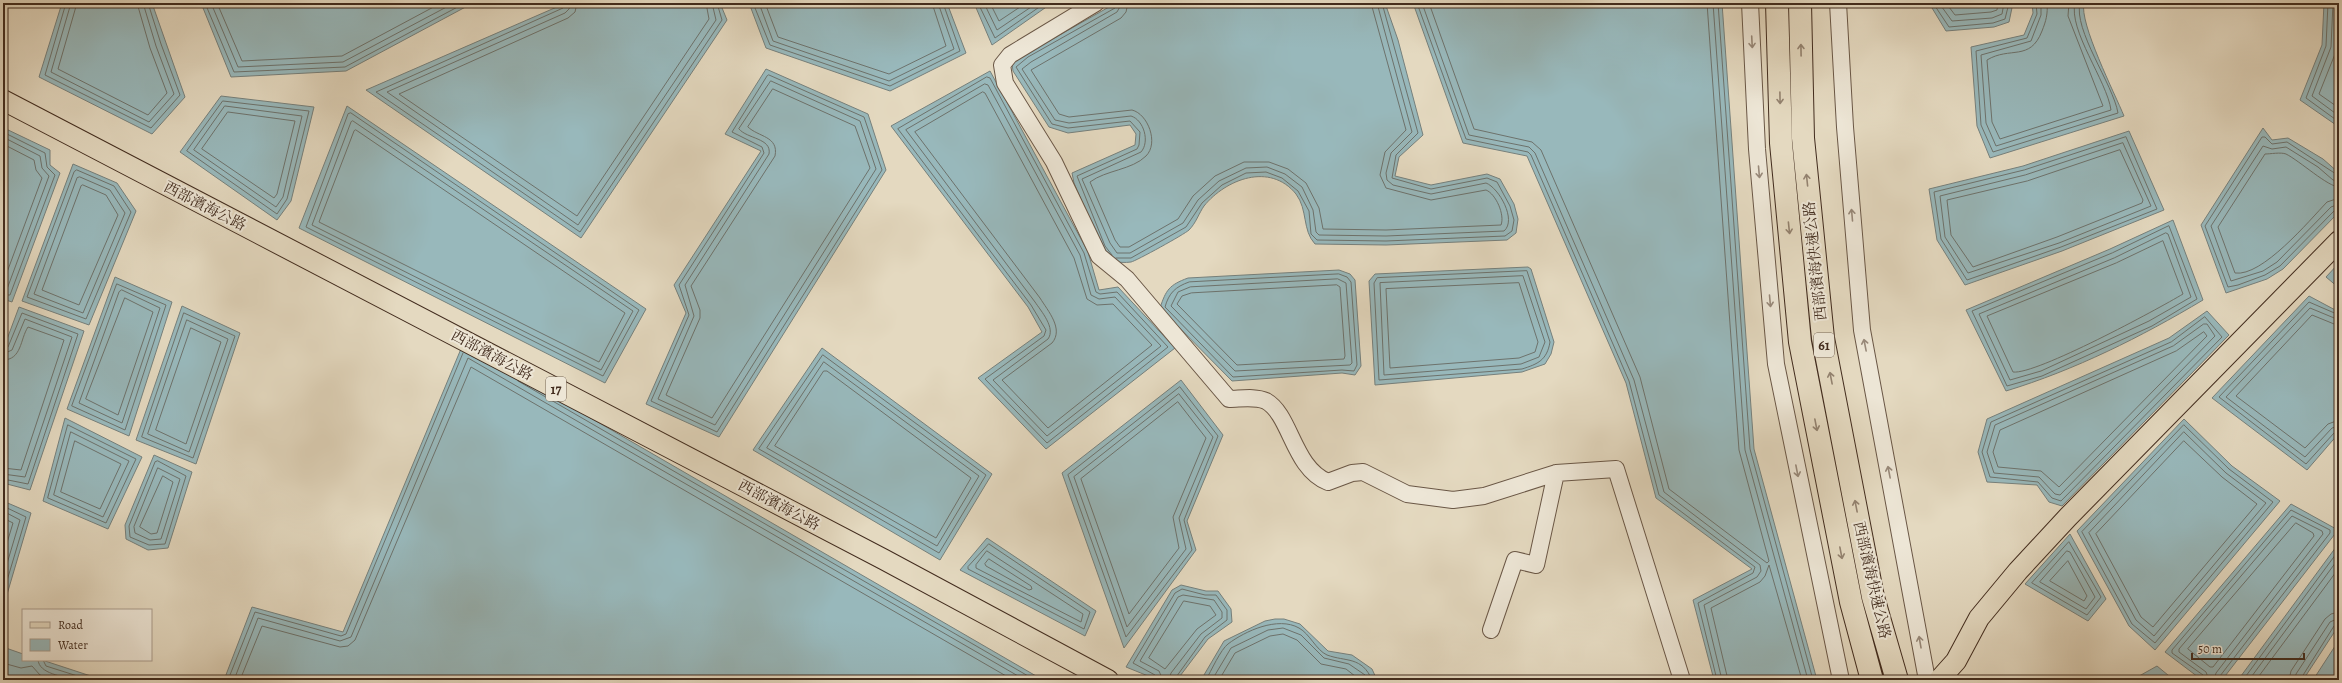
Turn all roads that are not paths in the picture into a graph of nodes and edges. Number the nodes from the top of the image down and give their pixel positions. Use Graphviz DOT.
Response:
graph roads {
  1 [pos="1096,3"];
  2 [pos="1750,3"];
  3 [pos="1777,3"];
  4 [pos="1800,3"];
  5 [pos="1838,3"];
  6 [pos="3,100"];
  7 [pos="2339,241"];
  8 [pos="1556,473"];
  9 [pos="1491,630"];
  10 [pos="1108,680"];
  11 [pos="1682,680"];
  12 [pos="1841,680"];
  13 [pos="1872,680"];
  14 [pos="1896,680"];
  15 [pos="1927,680"];
  16 [pos="1939,680"];
  1 -- 8 [label="street"];
  2 -- 12 [label="street, one-way"];
  3 -- 13 [label="highway, 西部濱海快速公路 / 61, one-way"];
  14 -- 4 [label="highway, 西部濱海快速公路 / 61, one-way"];
  15 -- 5 [label="street, one-way"];
  6 -- 10 [label="main road, 西部濱海公路 / 17"];
  7 -- 16 [label="main road"];
  8 -- 9 [label="street"];
  8 -- 11 [label="street"];
}
